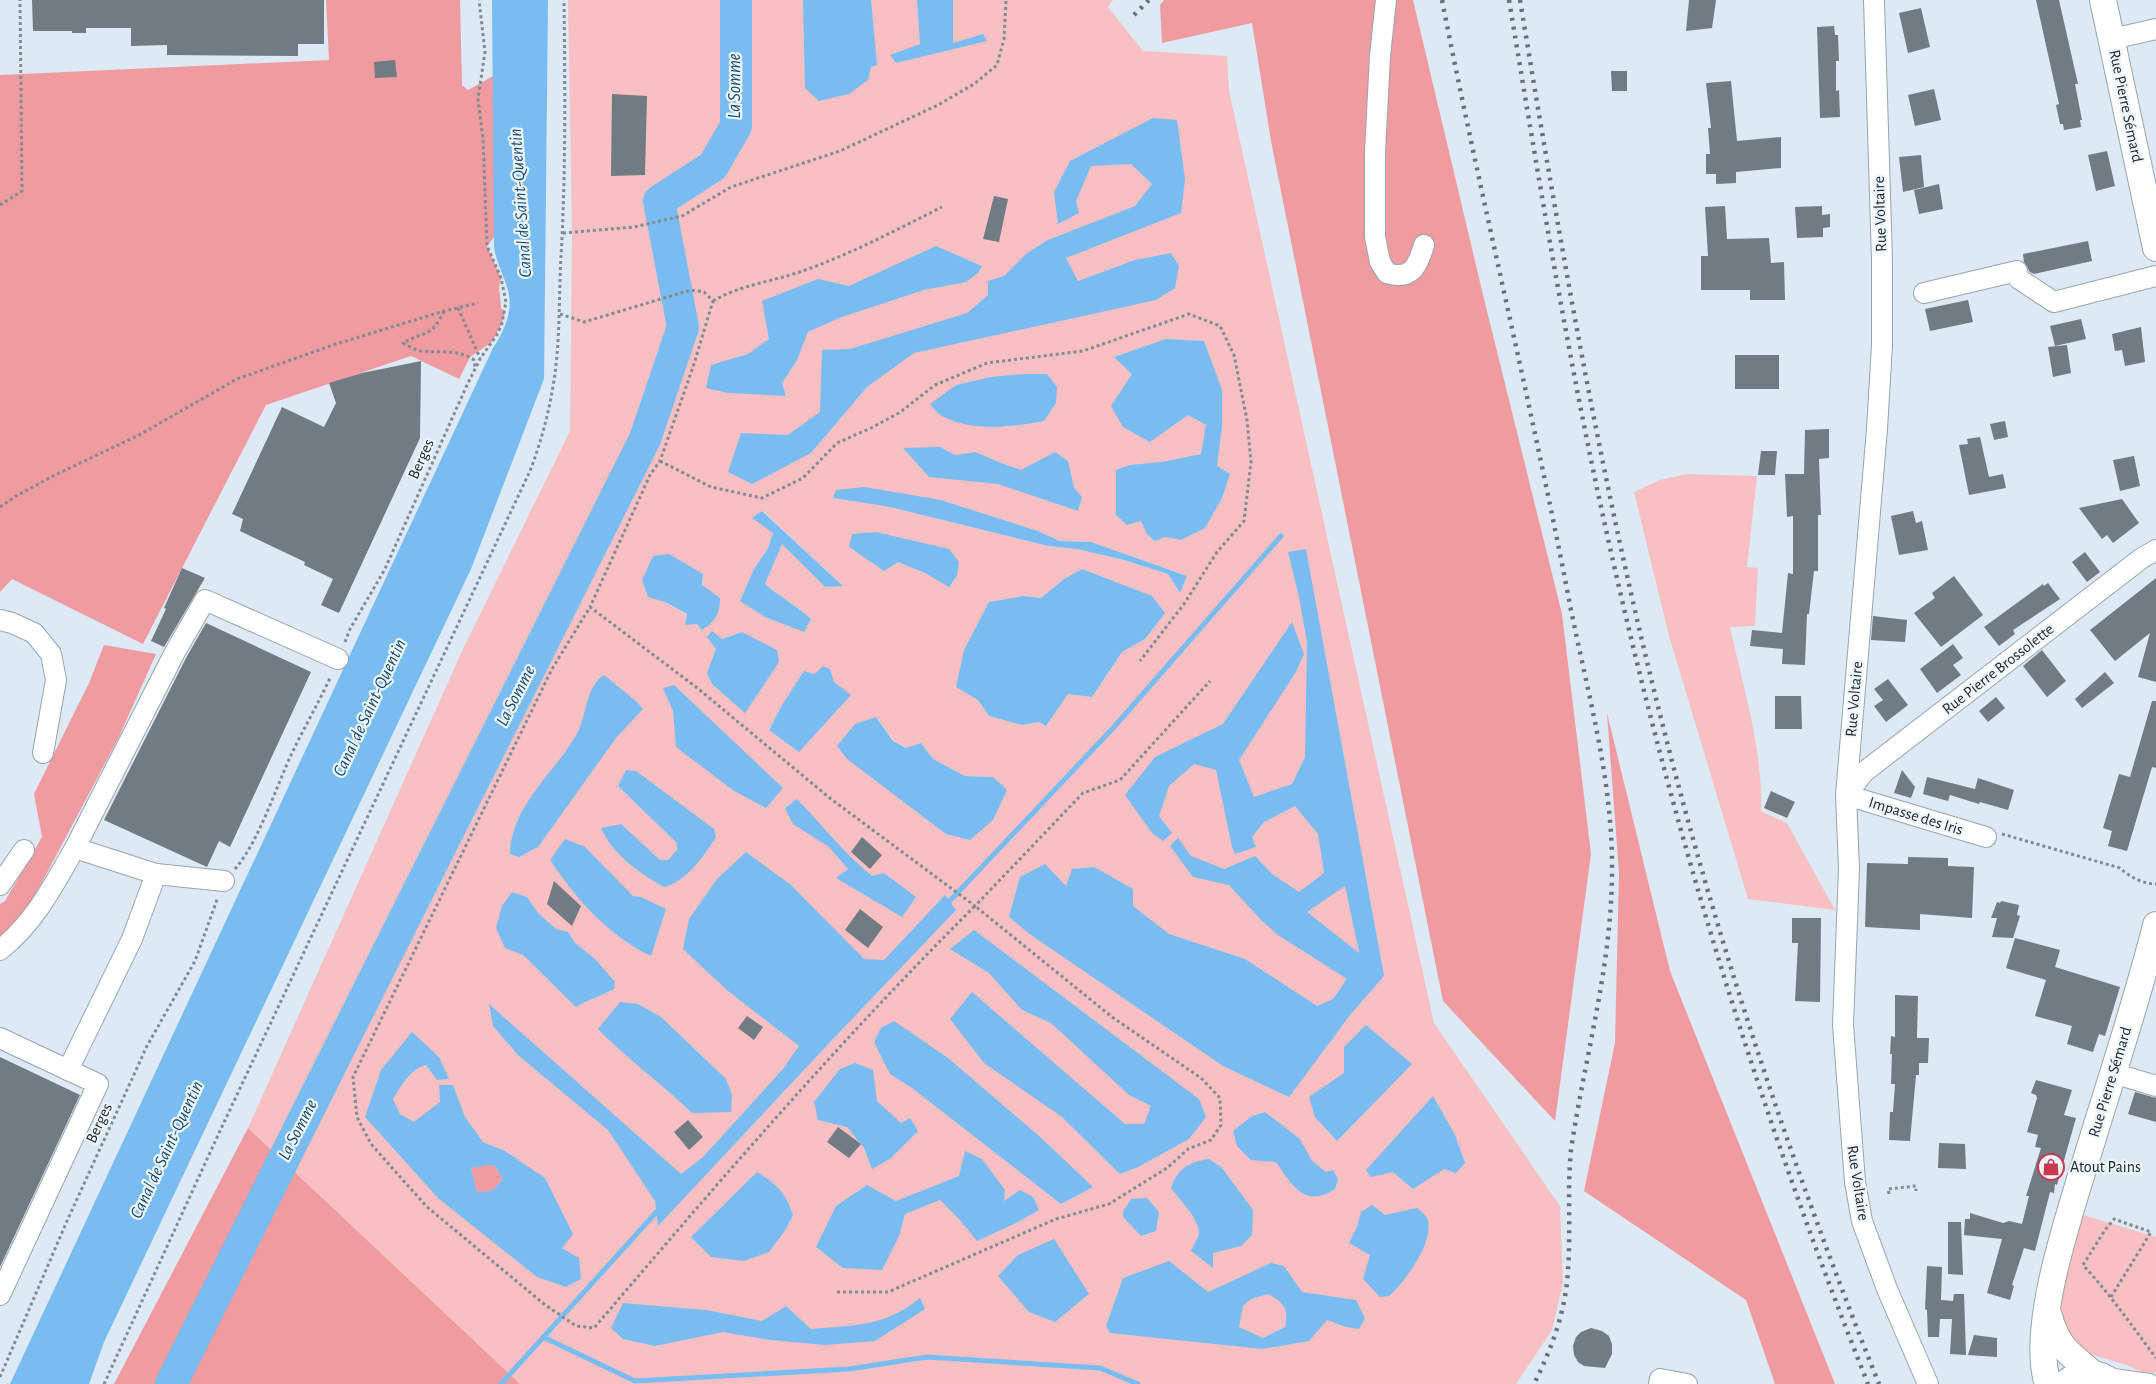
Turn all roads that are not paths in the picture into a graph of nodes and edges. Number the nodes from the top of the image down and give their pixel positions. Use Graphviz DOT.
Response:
graph roads {
  1 [pos="1386,0"];
  2 [pos="1874,0"];
  3 [pos="2103,0"];
  4 [pos="2156,29"];
  5 [pos="2112,39"];
  6 [pos="1424,245"];
  7 [pos="2156,248"];
  8 [pos="2156,276"];
  9 [pos="1924,293"];
  10 [pos="2156,550"];
  11 [pos="0,620"];
  12 [pos="338,659"];
  13 [pos="43,753"];
  14 [pos="1846,795"];
  15 [pos="1986,837"];
  16 [pos="75,848"];
  17 [pos="24,850"];
  18 [pos="156,874"];
  19 [pos="224,881"];
  20 [pos="0,885"];
  21 [pos="2156,925"];
  22 [pos="0,950"];
  23 [pos="0,1038"];
  24 [pos="68,1070"];
  25 [pos="2113,1073"];
  26 [pos="2156,1086"];
  27 [pos="0,1295"];
  28 [pos="2048,1310"];
  29 [pos="2104,1378"];
  30 [pos="1659,1384"];
  31 [pos="1687,1384"];
  32 [pos="1928,1384"];
  33 [pos="2048,1384"];
  34 [pos="2064,1384"];
  35 [pos="2149,1384"];
  1 -- 6 [label="street"];
  2 -- 14 [label="street, Rue Voltaire"];
  3 -- 5 [label="main road, Rue Pierre Sémard"];
  4 -- 5 [label="street"];
  5 -- 7 [label="main road, Rue Pierre Sémard"];
  8 -- 9 [label="street"];
  10 -- 14 [label="street, Rue Pierre Brossolette"];
  11 -- 13 [label="street"];
  12 -- 16 [label="street"];
  14 -- 15 [label="street, Impasse des Iris"];
  14 -- 32 [label="street, Rue Voltaire"];
  16 -- 18 [label="street"];
  16 -- 22 [label="street"];
  17 -- 20 [label="street"];
  18 -- 19 [label="street"];
  18 -- 24 [label="street"];
  21 -- 25 [label="main road, Rue Pierre Sémard"];
  23 -- 24 [label="street"];
  24 -- 27 [label="street"];
  25 -- 26 [label="street"];
  25 -- 28 [label="main road, Rue Pierre Sémard"];
  28 -- 29 [label="main road, Rue Pierre Sémard"];
  28 -- 33 [label="main road, Rue Pierre Sémard"];
  29 -- 34 [label="main road"];
  29 -- 35 [label="street"];
  30 -- 31 [label="street"];
}
